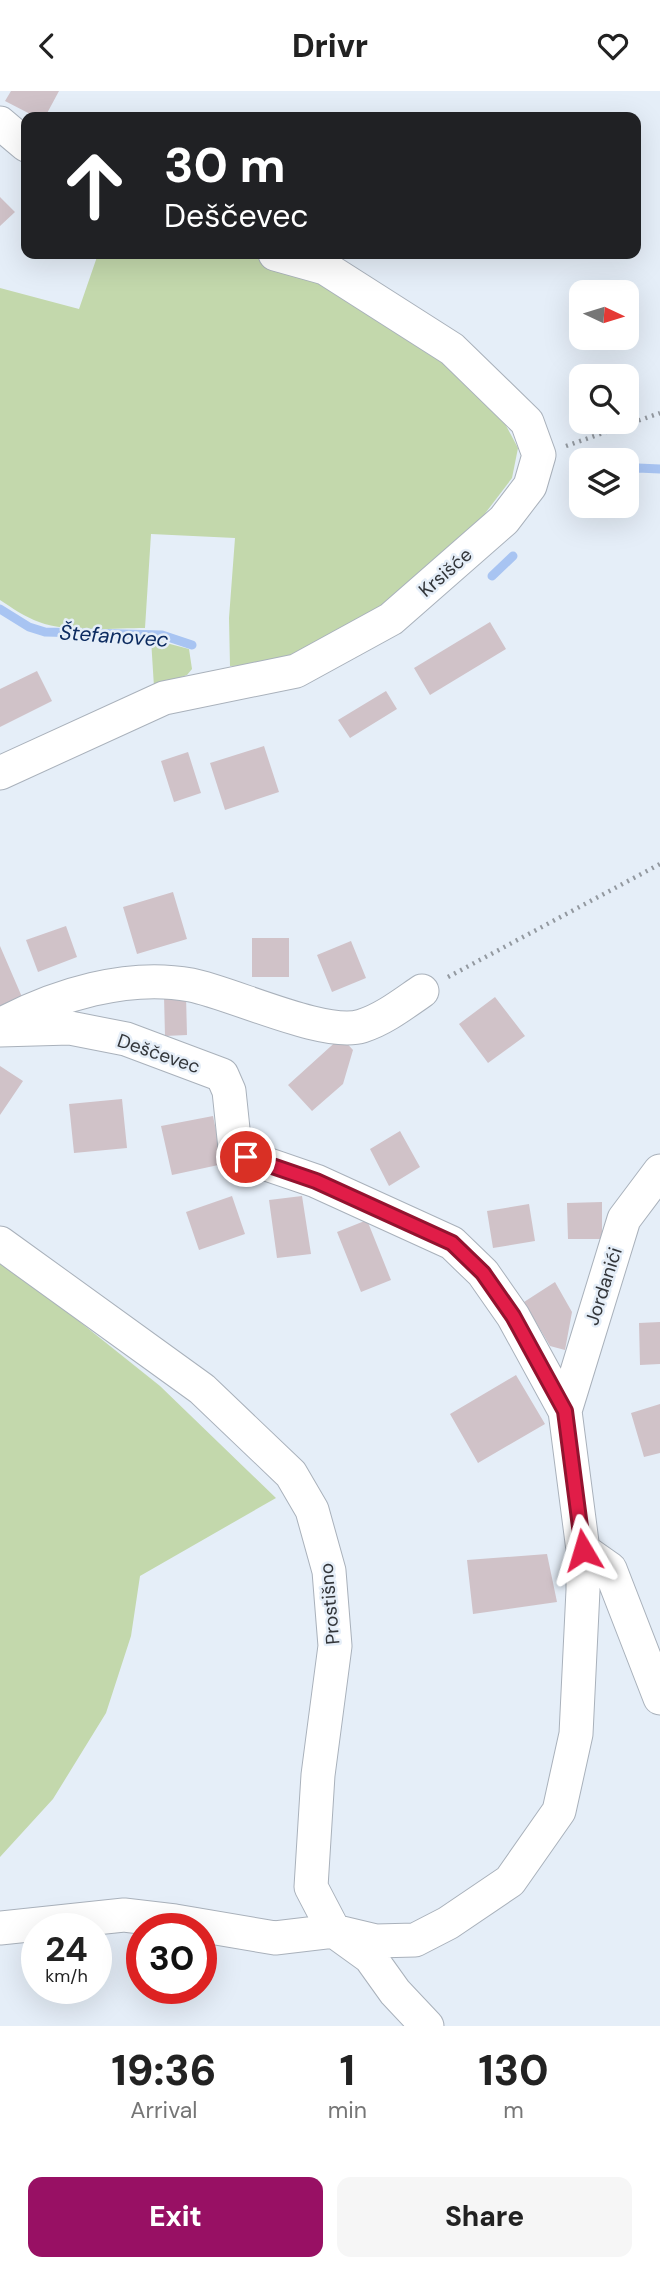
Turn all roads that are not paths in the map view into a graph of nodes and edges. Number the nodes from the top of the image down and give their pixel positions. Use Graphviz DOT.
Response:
graph roads {
  1 [pos="0,123"];
  2 [pos="21,141"];
  3 [pos="293,259"];
  4 [pos="0,773"];
  5 [pos="422,991"];
  6 [pos="0,1028"];
  7 [pos="660,1171"];
  8 [pos="0,1243"];
  9 [pos="565,1411"];
  10 [pos="583,1550"];
  11 [pos="660,1698"];
  12 [pos="0,1928"];
  13 [pos="334,1931"];
  14 [pos="427,2026"];
  1 -- 2 [label="street"];
  3 -- 4 [label="street, Krsišće"];
  5 -- 6 [label="street, Deščevec"];
  6 -- 9 [label="street, Deščevec"];
  7 -- 9 [label="street, Jordanići"];
  8 -- 13 [label="street, Prostišno"];
  9 -- 10 [label="street"];
  10 -- 11 [label="street"];
  10 -- 13 [label="street"];
  12 -- 13 [label="street"];
  13 -- 14 [label="street, Prostišno"];
}
